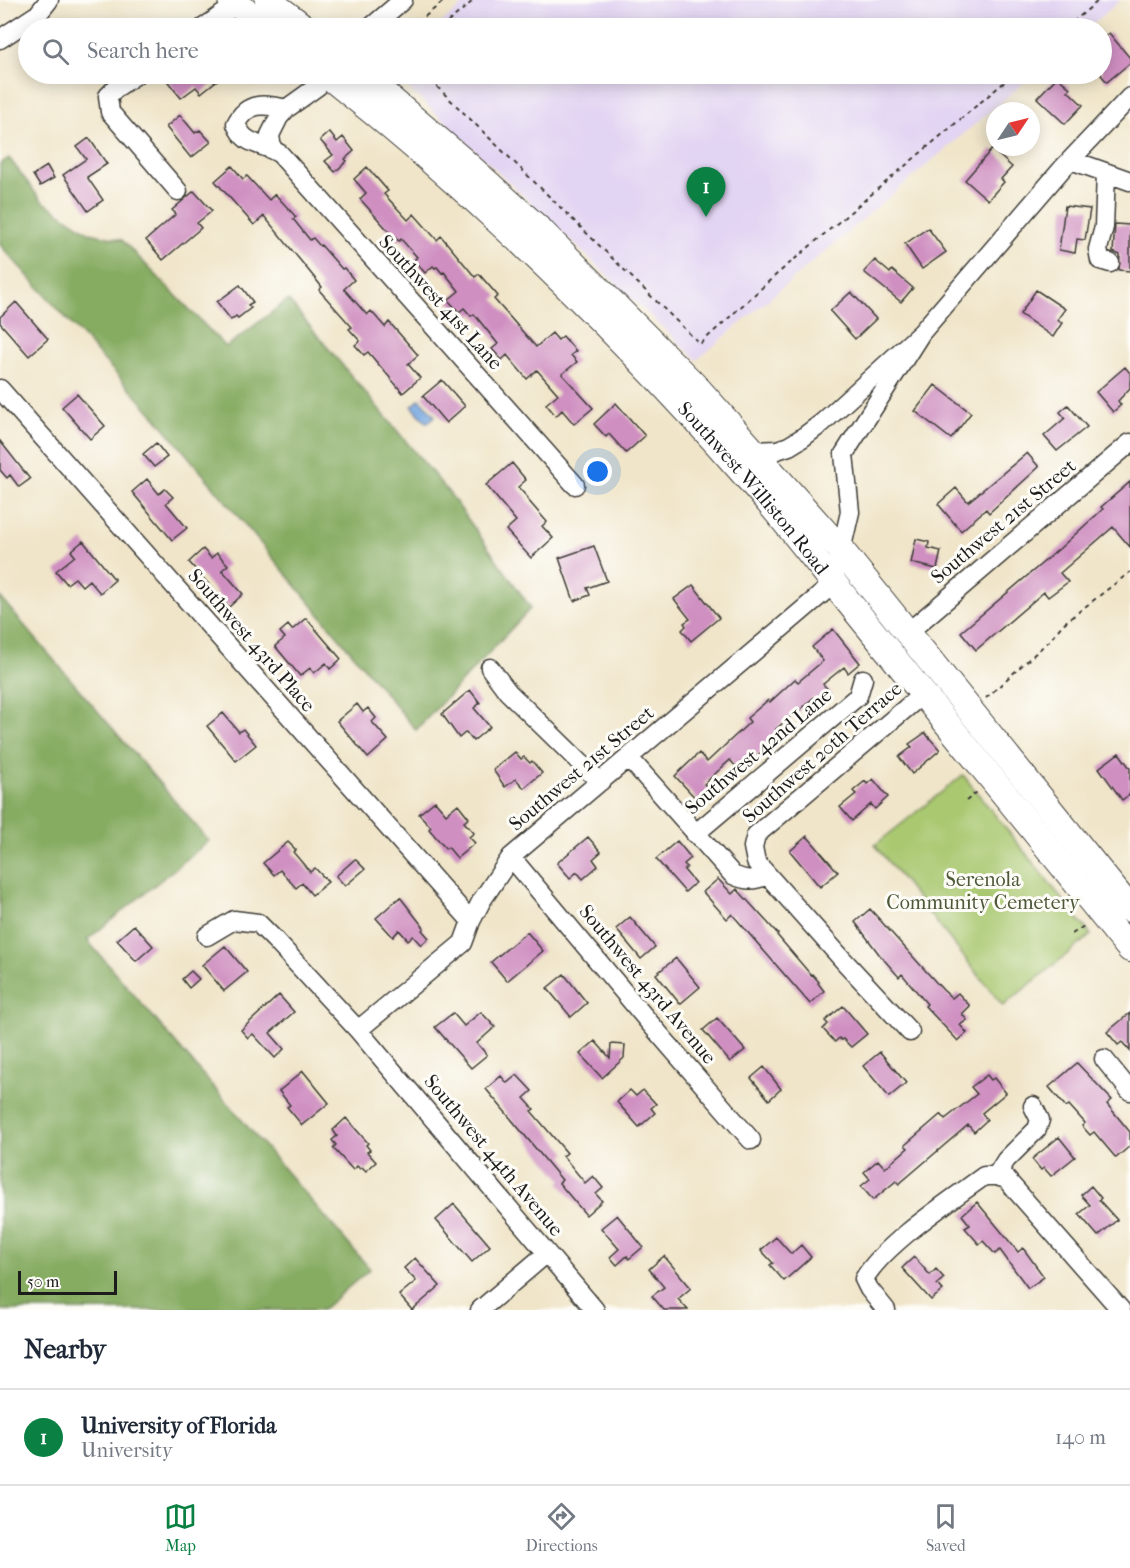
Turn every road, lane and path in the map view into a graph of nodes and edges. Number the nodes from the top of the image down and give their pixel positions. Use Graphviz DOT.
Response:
graph roads {
  1 [pos="58,0"];
  2 [pos="268,0"];
  3 [pos="403,0"];
  4 [pos="445,0"];
  5 [pos="474,0"];
  6 [pos="1099,0"];
  7 [pos="234,2"];
  8 [pos="44,7"];
  9 [pos="29,18"];
  10 [pos="215,18"];
  11 [pos="255,18"];
  12 [pos="292,18"];
  13 [pos="382,18"];
  14 [pos="423,18"];
  15 [pos="453,18"];
  16 [pos="1078,18"];
  17 [pos="18,26"];
  18 [pos="0,39"];
  19 [pos="122,84"];
  20 [pos="320,84"];
  21 [pos="339,84"];
  22 [pos="373,84"];
  23 [pos="434,84"];
  24 [pos="1002,84"];
  25 [pos="1130,98"];
  26 [pos="286,109"];
  27 [pos="273,149"];
  28 [pos="1071,160"];
  29 [pos="1106,173"];
  30 [pos="1130,181"];
  31 [pos="178,191"];
  32 [pos="1110,263"];
  33 [pos="921,333"];
  34 [pos="0,388"];
  35 [pos="1130,443"];
  36 [pos="754,451"];
  37 [pos="575,485"];
  38 [pos="841,550"];
  39 [pos="1130,572"];
  40 [pos="834,581"];
  41 [pos="906,634"];
  42 [pos="490,668"];
  43 [pos="863,679"];
  44 [pos="924,693"];
  45 [pos="970,711"];
  46 [pos="629,758"];
  47 [pos="600,782"];
  48 [pos="695,834"];
  49 [pos="511,857"];
  50 [pos="767,875"];
  51 [pos="1120,901"];
  52 [pos="471,921"];
  53 [pos="207,936"];
  54 [pos="1130,949"];
  55 [pos="358,1030"];
  56 [pos="910,1032"];
  57 [pos="1104,1059"];
  58 [pos="1130,1091"];
  59 [pos="1033,1106"];
  60 [pos="751,1140"];
  61 [pos="996,1176"];
  62 [pos="547,1253"];
  63 [pos="480,1310"];
  64 [pos="595,1310"];
  65 [pos="886,1310"];
  66 [pos="1120,1310"];
  1 -- 8 [label="street"];
  2 -- 12 [label="highway"];
  3 -- 13 [label="street"];
  4 -- 14 [label="path"];
  5 -- 15 [label="path"];
  6 -- 16 [label="path"];
  7 -- 10 [label="street"];
  7 -- 11 [label="highway"];
  8 -- 9 [label="street"];
  17 -- 18 [label="street"];
  19 -- 31 [label="street"];
  20 -- 26 [label="street"];
  21 -- 40 [label="highway, Southwest Williston Road"];
  22 -- 36 [label="highway, Southwest Williston Road"];
  23 -- 24 [label="path"];
  25 -- 28 [label="street"];
  26 -- 27 [label="street"];
  26 -- 27 [label="street"];
  27 -- 37 [label="street, Southwest 41st Lane"];
  28 -- 29 [label="street"];
  28 -- 33 [label="street"];
  29 -- 30 [label="street"];
  29 -- 32 [label="street"];
  33 -- 36 [label="street"];
  33 -- 38 [label="street"];
  34 -- 52 [label="street, Southwest 43rd Place"];
  35 -- 41 [label="street, Southwest 21st Street"];
  36 -- 38 [label="highway, Southwest Williston Road"];
  38 -- 40 [label="street"];
  38 -- 41 [label="highway, Southwest Williston Road"];
  39 -- 45 [label="path"];
  40 -- 44 [label="highway, Southwest Williston Road"];
  40 -- 46 [label="street, Southwest 21st Street"];
  41 -- 45 [label="highway, Southwest Williston Road"];
  42 -- 47 [label="street"];
  43 -- 48 [label="street, Southwest 42nd Lane"];
  44 -- 50 [label="street, Southwest 20th Terrace"];
  44 -- 51 [label="highway, Southwest Williston Road"];
  45 -- 51 [label="highway, Southwest Williston Road"];
  46 -- 47 [label="street, Southwest 21st Street"];
  46 -- 48 [label="street, Southwest 42nd Lane"];
  47 -- 49 [label="street, Southwest 21st Street"];
  48 -- 50 [label="street"];
  49 -- 52 [label="street, Southwest 21st Street"];
  49 -- 60 [label="street, Southwest 43rd Avenue"];
  50 -- 56 [label="street"];
  51 -- 54 [label="highway, Southwest Williston Road"];
  52 -- 55 [label="street, Southwest 21st Street"];
  53 -- 55 [label="street, Southwest 44th Avenue"];
  55 -- 62 [label="street, Southwest 44th Avenue"];
  57 -- 58 [label="street"];
  59 -- 61 [label="street"];
  61 -- 65 [label="street"];
  61 -- 66 [label="street"];
  62 -- 63 [label="street"];
  62 -- 64 [label="street, Southwest 44th Avenue"];
}
